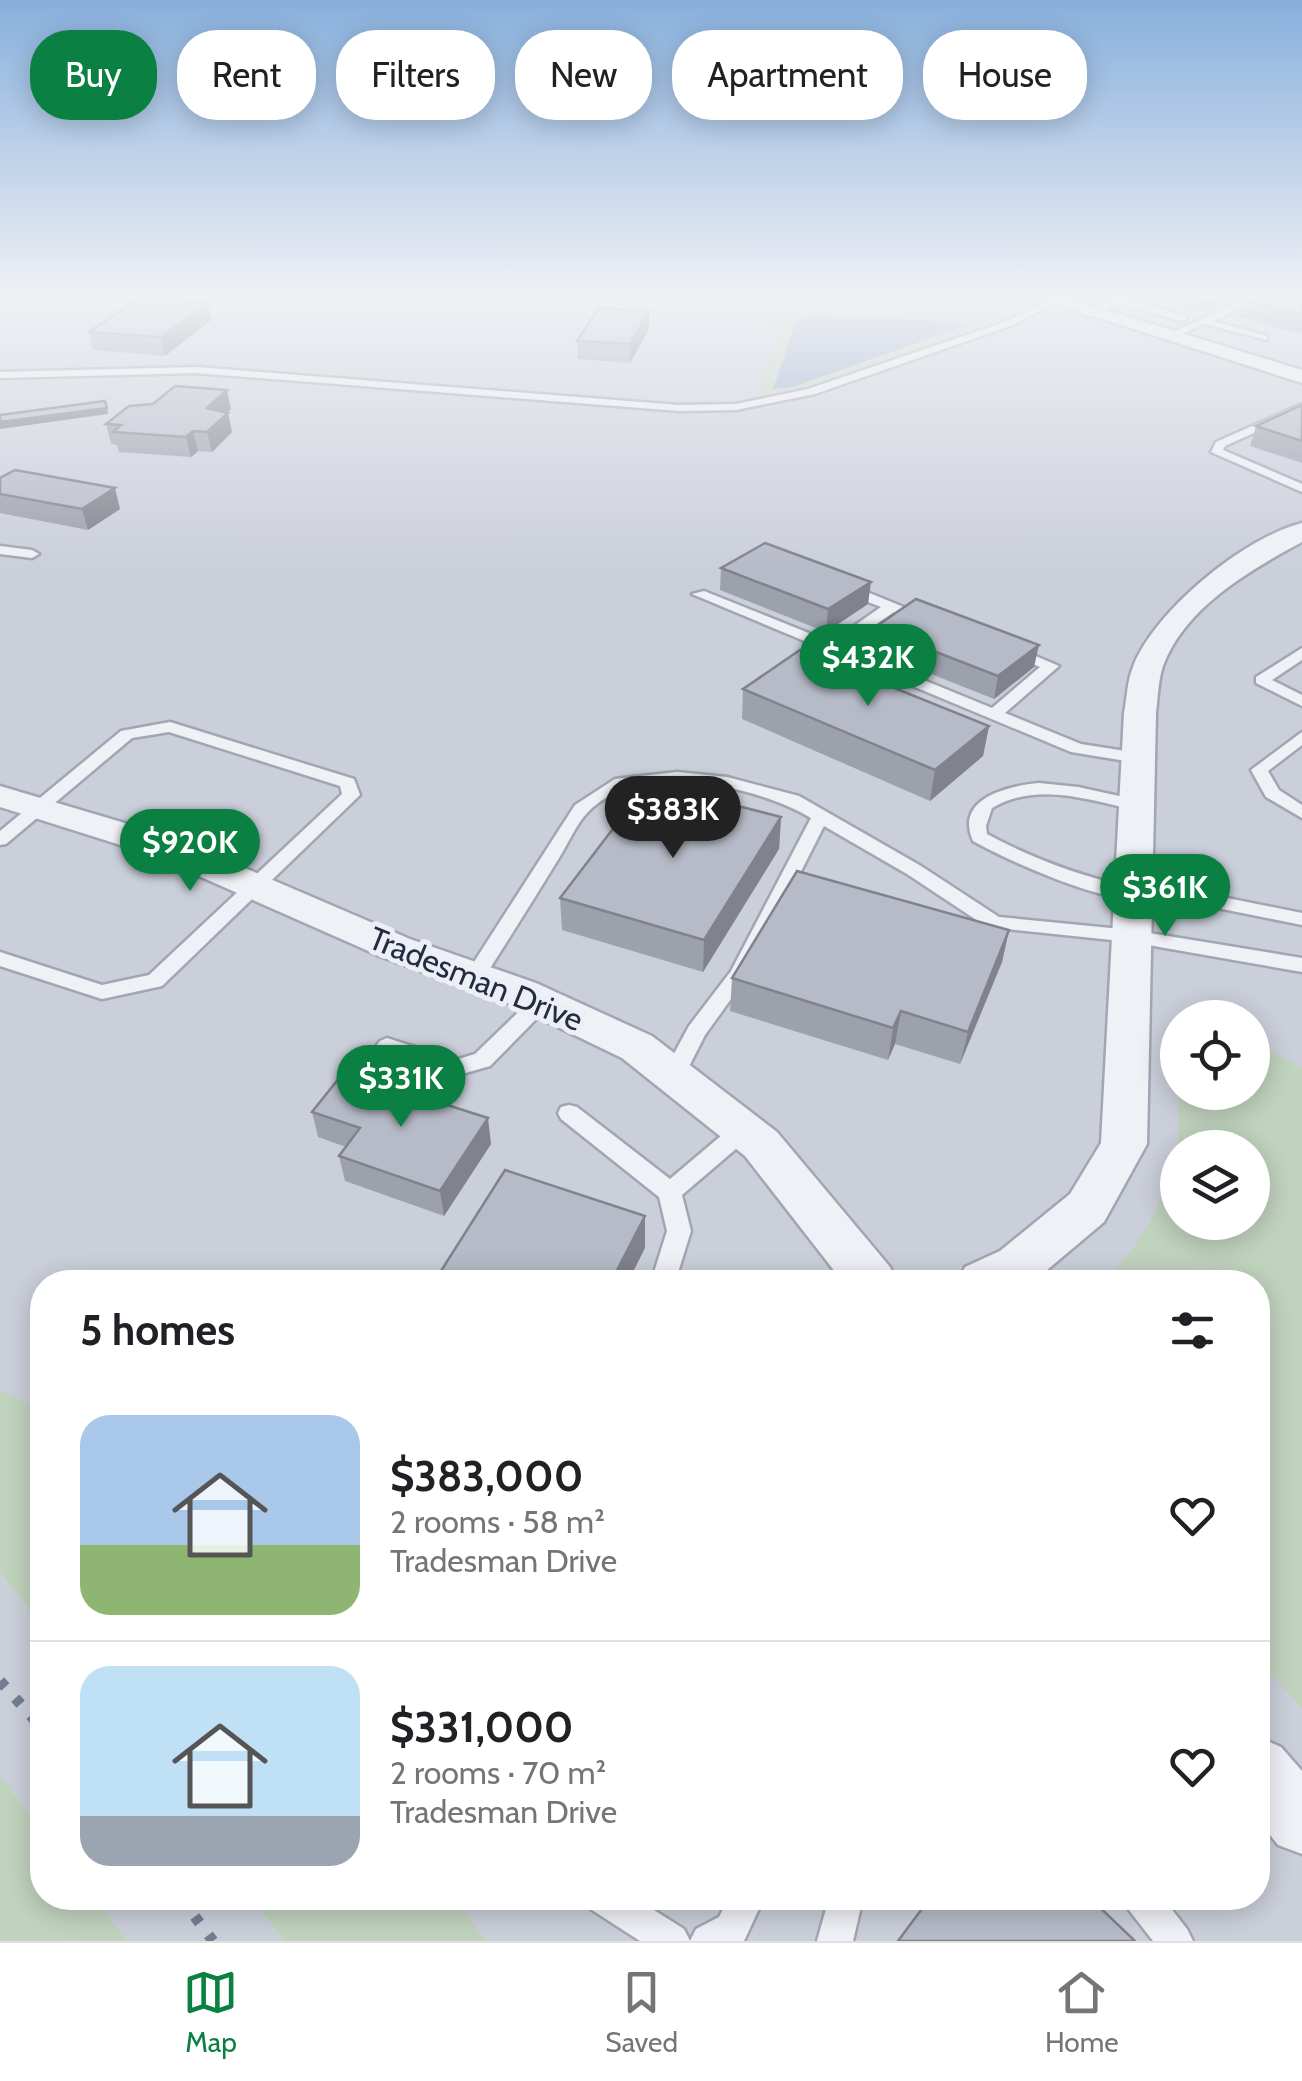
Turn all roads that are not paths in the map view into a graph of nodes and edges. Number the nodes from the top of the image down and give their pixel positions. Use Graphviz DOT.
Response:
graph roads {
  1 [pos="419,388"];
  2 [pos="824,388"];
  3 [pos="1302,407"];
  4 [pos="1302,488"];
  5 [pos="1302,531"];
  6 [pos="0,550"];
  7 [pos="32,554"];
  8 [pos="715,584"];
  9 [pos="837,585"];
  10 [pos="892,606"];
  11 [pos="945,626"];
  12 [pos="998,646"];
  13 [pos="834,648"];
  14 [pos="1302,654"];
  15 [pos="1302,701"];
  16 [pos="995,713"];
  17 [pos="1302,737"];
  18 [pos="1138,758"];
  19 [pos="0,796"];
  20 [pos="1136,805"];
  21 [pos="37,807"];
  22 [pos="1302,814"];
  23 [pos="820,815"];
  24 [pos="0,840"];
  25 [pos="254,886"];
  26 [pos="1133,889"];
  27 [pos="1302,920"];
  28 [pos="1132,936"];
  29 [pos="0,960"];
  30 [pos="1302,965"];
  31 [pos="475,976"];
  32 [pos="541,1002"];
  33 [pos="387,1046"];
  34 [pos="673,1076"];
  35 [pos="569,1114"];
  36 [pos="743,1130"];
  37 [pos="670,1192"];
  38 [pos="667,1270"];
  39 [pos="862,1270"];
  40 [pos="1008,1270"];
  41 [pos="1270,1784"];
  42 [pos="1302,1820"];
  43 [pos="623,1910"];
  44 [pos="741,1910"];
  45 [pos="843,1910"];
  46 [pos="1151,1910"];
  47 [pos="672,1941"];
  48 [pos="708,1941"];
  49 [pos="835,1941"];
  50 [pos="1175,1941"];
  1 -- 2 [label="lane"];
  3 -- 4 [label="lane"];
  5 -- 18 [label="street"];
  6 -- 7 [label="lane"];
  8 -- 13 [label="lane"];
  9 -- 10 [label="lane"];
  10 -- 11 [label="lane"];
  10 -- 13 [label="lane"];
  12 -- 16 [label="lane"];
  13 -- 16 [label="lane"];
  14 -- 15 [label="lane"];
  16 -- 18 [label="lane"];
  17 -- 22 [label="lane"];
  18 -- 20 [label="street"];
  19 -- 21 [label="street, Tradesman Drive"];
  20 -- 26 [label="street"];
  20 -- 26 [label="lane"];
  21 -- 24 [label="lane"];
  21 -- 25 [label="street, Tradesman Drive"];
  21 -- 25 [label="lane"];
  23 -- 28 [label="lane"];
  23 -- 31 [label="lane"];
  23 -- 34 [label="lane"];
  25 -- 29 [label="lane"];
  25 -- 31 [label="street, Tradesman Drive"];
  26 -- 27 [label="lane"];
  26 -- 28 [label="street"];
  28 -- 30 [label="lane"];
  28 -- 40 [label="street"];
  31 -- 32 [label="street, Tradesman Drive"];
  32 -- 33 [label="lane"];
  32 -- 34 [label="street, Tradesman Drive"];
  34 -- 36 [label="street, Tradesman Drive"];
  35 -- 37 [label="lane"];
  36 -- 37 [label="lane"];
  36 -- 39 [label="street, Tradesman Drive"];
  37 -- 38 [label="lane"];
  41 -- 42 [label="street"];
  43 -- 47 [label="lane"];
  44 -- 48 [label="lane"];
  45 -- 49 [label="lane"];
  46 -- 50 [label="lane"];
}
